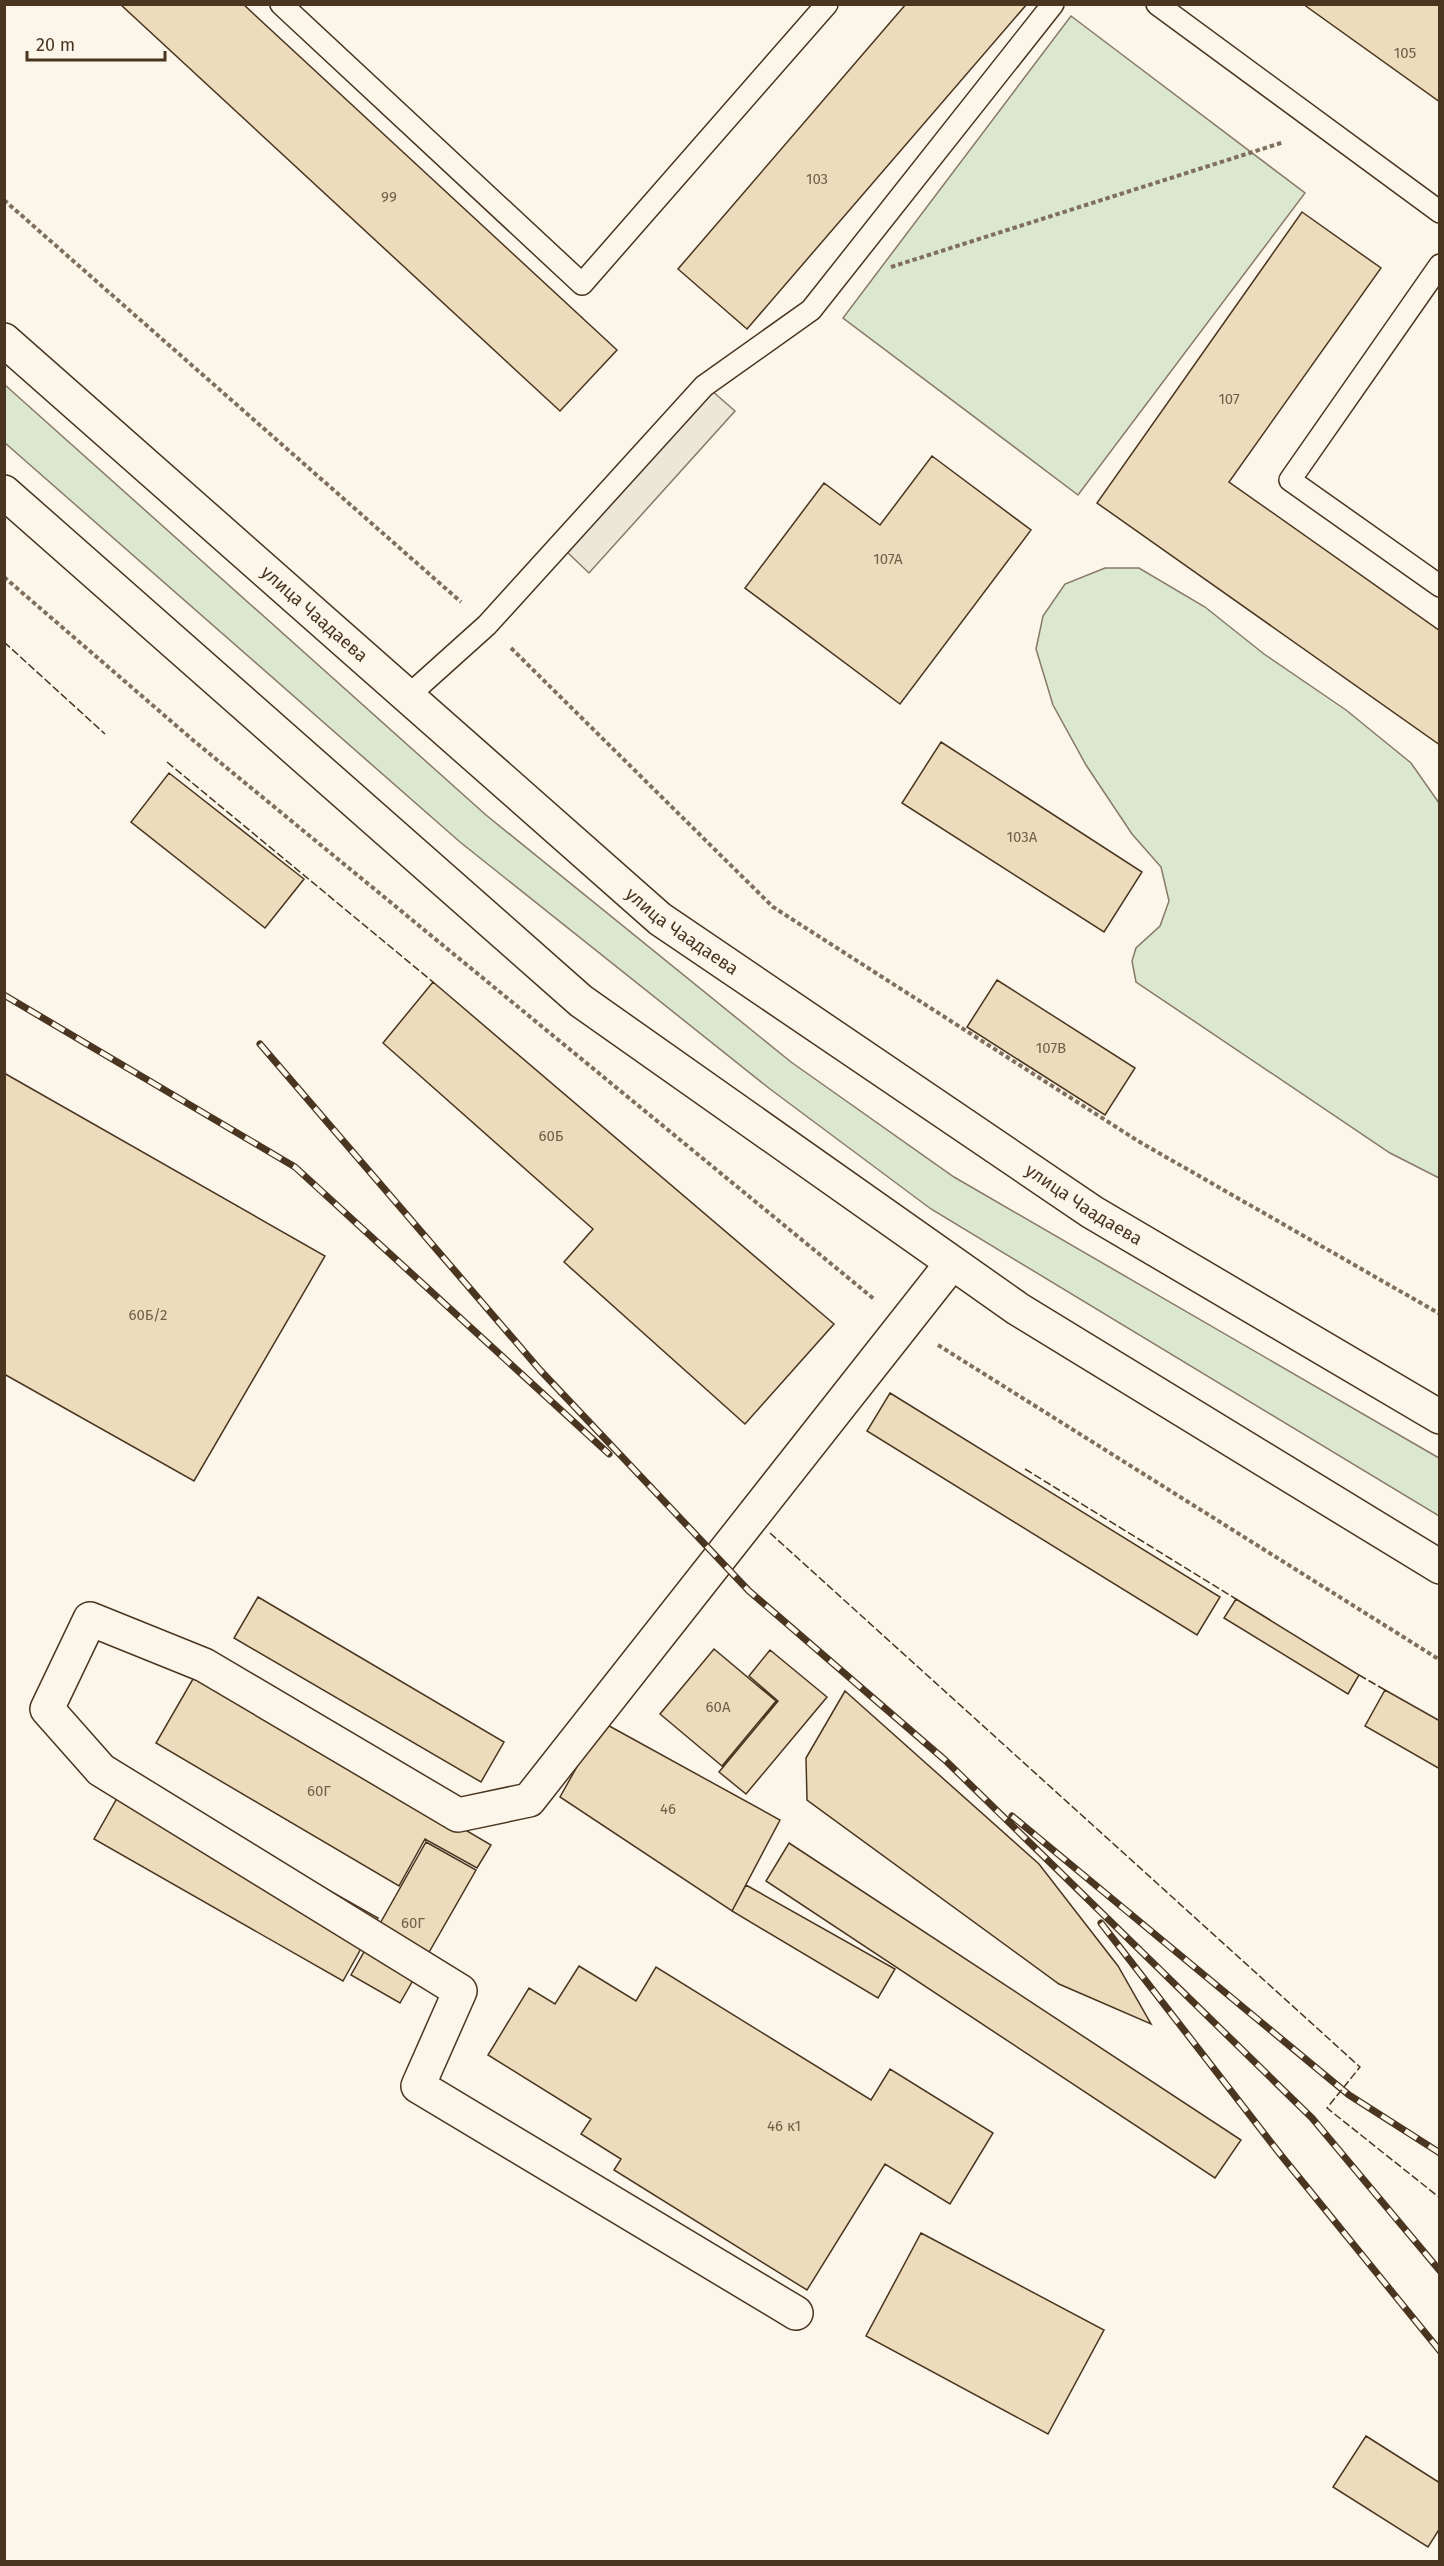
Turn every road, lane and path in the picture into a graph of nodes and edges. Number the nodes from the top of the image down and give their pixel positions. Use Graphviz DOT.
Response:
graph roads {
  1 [pos="281,4"];
  2 [pos="827,4"];
  3 [pos="1053,4"];
  4 [pos="1157,4"];
  5 [pos="1326,129"];
  6 [pos="4,200"];
  7 [pos="1440,212"];
  8 [pos="1440,265"];
  9 [pos="830,286"];
  10 [pos="4,340"];
  11 [pos="4,492"];
  12 [pos="1440,586"];
  13 [pos="487,625"];
  14 [pos="408,696"];
  15 [pos="952,1263"];
  16 [pos="1440,1314"];
  17 [pos="1440,1417"];
  18 [pos="1440,1568"];
  19 [pos="796,2313"];
  1 -- 2 [label="lane"];
  3 -- 9 [label="lane"];
  4 -- 5 [label="lane"];
  5 -- 7 [label="lane"];
  5 -- 9 [label="path"];
  6 -- 13 [label="path"];
  8 -- 12 [label="lane"];
  9 -- 13 [label="lane"];
  10 -- 14 [label="main road, улица Чаадаева"];
  11 -- 15 [label="main road"];
  13 -- 14 [label="lane"];
  13 -- 16 [label="path"];
  14 -- 17 [label="main road, улица Чаадаева"];
  15 -- 18 [label="main road"];
  15 -- 19 [label="main road"];
}
